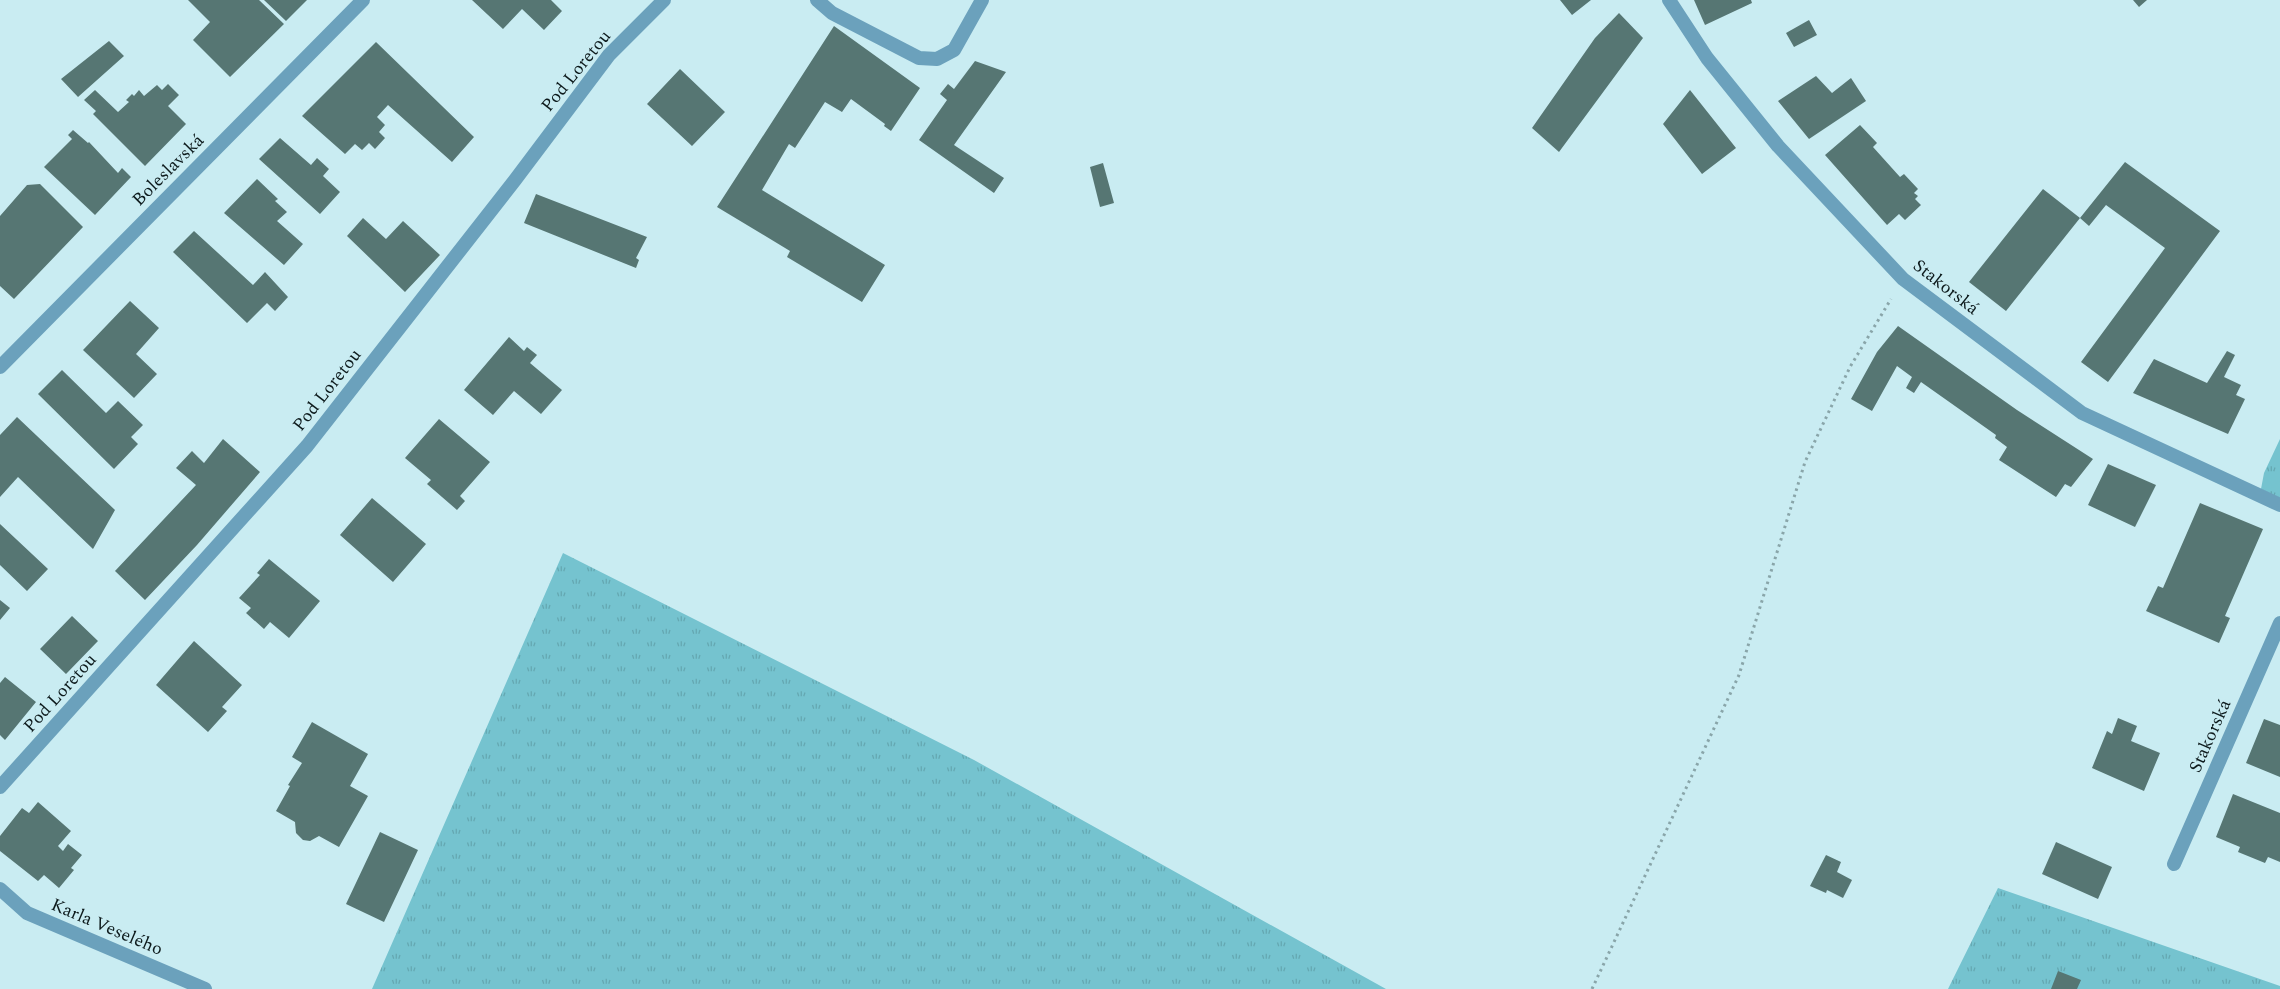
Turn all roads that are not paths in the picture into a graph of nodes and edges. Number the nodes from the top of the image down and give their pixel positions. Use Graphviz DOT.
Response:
graph roads {
  1 [pos="363,0"];
  2 [pos="664,0"];
  3 [pos="817,0"];
  4 [pos="982,0"];
  5 [pos="1669,0"];
  6 [pos="0,367"];
  7 [pos="2280,505"];
  8 [pos="2280,623"];
  9 [pos="0,787"];
  10 [pos="2174,864"];
  11 [pos="0,889"];
  12 [pos="205,989"];
  1 -- 6 [label="street, Boleslavská"];
  2 -- 9 [label="street, Pod Loretou"];
  3 -- 4 [label="street"];
  5 -- 7 [label="street, Stakorská"];
  8 -- 10 [label="street, Stakorská"];
  11 -- 12 [label="street, Karla Veselého"];
}
